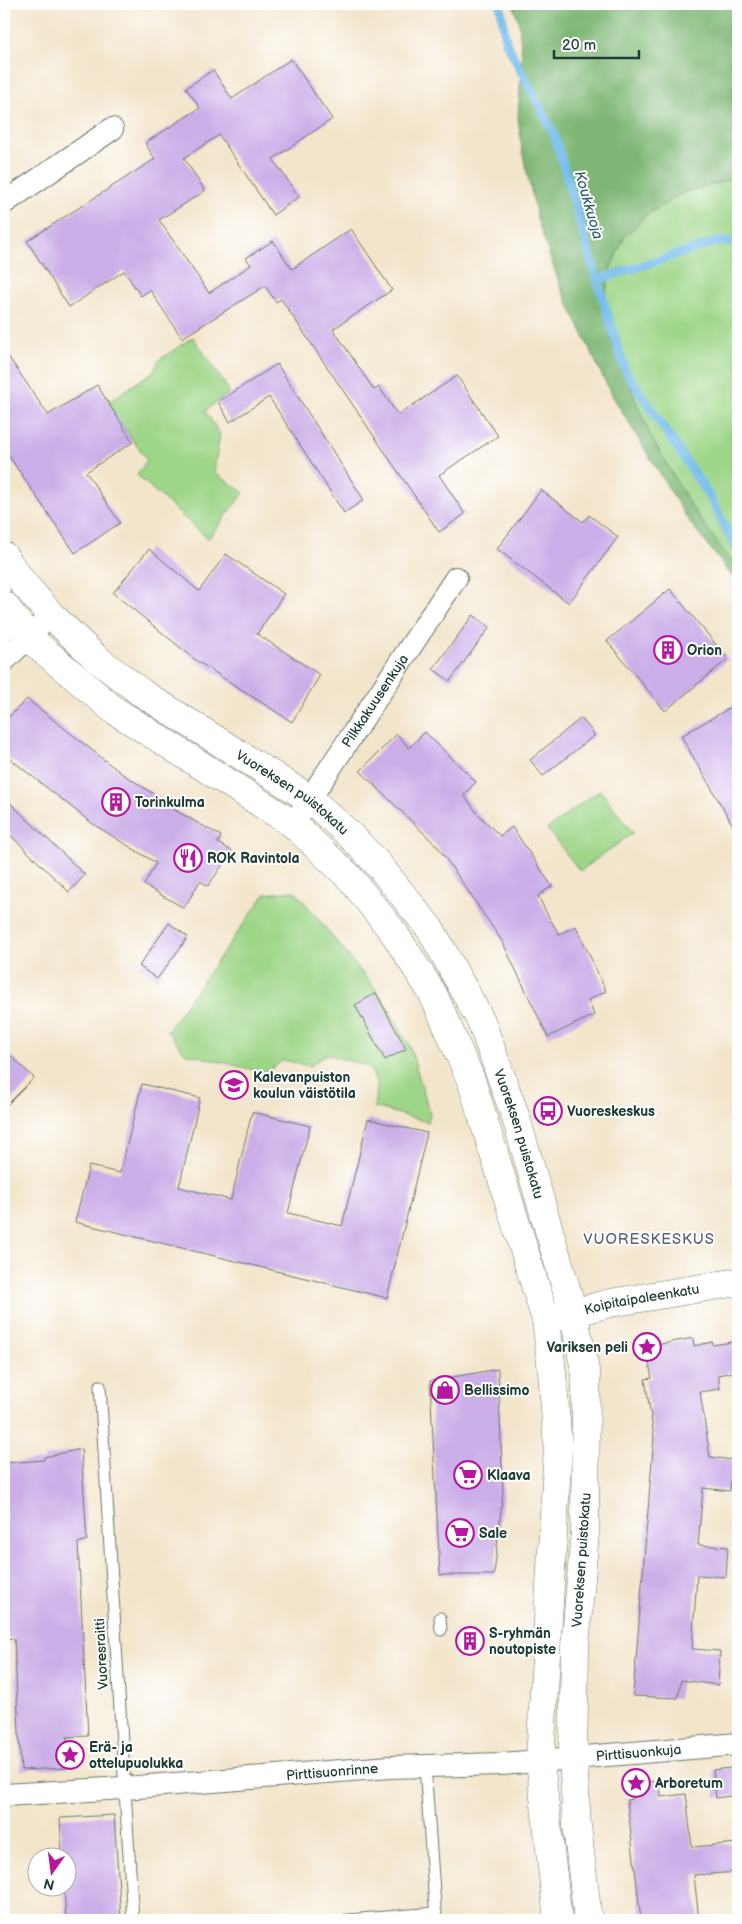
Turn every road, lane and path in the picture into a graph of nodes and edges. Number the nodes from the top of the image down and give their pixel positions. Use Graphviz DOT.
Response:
graph roads {
  1 [pos="112,129"];
  2 [pos="4,203"];
  3 [pos="4,556"];
  4 [pos="456,578"];
  5 [pos="4,605"];
  6 [pos="51,615"];
  7 [pos="29,638"];
  8 [pos="4,661"];
  9 [pos="310,799"];
  10 [pos="293,824"];
  11 [pos="738,1282"];
  12 [pos="573,1312"];
  13 [pos="546,1320"];
  14 [pos="100,1386"];
  15 [pos="738,1744"];
  16 [pos="573,1758"];
  17 [pos="540,1761"];
  18 [pos="425,1766"];
  19 [pos="124,1788"];
  20 [pos="4,1795"];
  21 [pos="436,1916"];
  22 [pos="133,1920"];
  23 [pos="348,1920"];
  24 [pos="558,1920"];
  25 [pos="588,1920"];
  1 -- 2 [label="street"];
  3 -- 6 [label="main road, Vuoreksen puistokatu"];
  4 -- 9 [label="street, Pilkkakuusenkuja"];
  5 -- 7 [label="main road, Vuoreksen puistokatu"];
  6 -- 7 [label="street"];
  6 -- 9 [label="main road, Vuoreksen puistokatu"];
  7 -- 8 [label="street"];
  7 -- 10 [label="main road, Vuoreksen puistokatu"];
  9 -- 10 [label="street, Pilkkakuusenkuja"];
  9 -- 12 [label="main road, Vuoreksen puistokatu"];
  10 -- 13 [label="main road, Vuoreksen puistokatu"];
  11 -- 12 [label="main road, Koipitaipaleenkatu"];
  12 -- 13 [label="main road, Koipitaipaleenkatu"];
  12 -- 16 [label="main road, Vuoreksen puistokatu"];
  13 -- 17 [label="main road, Vuoreksen puistokatu"];
  14 -- 19 [label="lane, Vuoresraitti"];
  15 -- 16 [label="street, Pirttisuonkuja"];
  16 -- 17 [label="street, Pirttisuonkuja"];
  16 -- 25 [label="main road, Vuoreksen puistokatu"];
  17 -- 18 [label="street, Pirttisuonrinne"];
  17 -- 24 [label="main road, Vuoreksen puistokatu"];
  18 -- 19 [label="street, Pirttisuonrinne"];
  18 -- 21 [label="lane"];
  19 -- 20 [label="street, Pirttisuonrinne"];
  19 -- 22 [label="lane, Vuoresraitti"];
  21 -- 23 [label="lane"];
}
